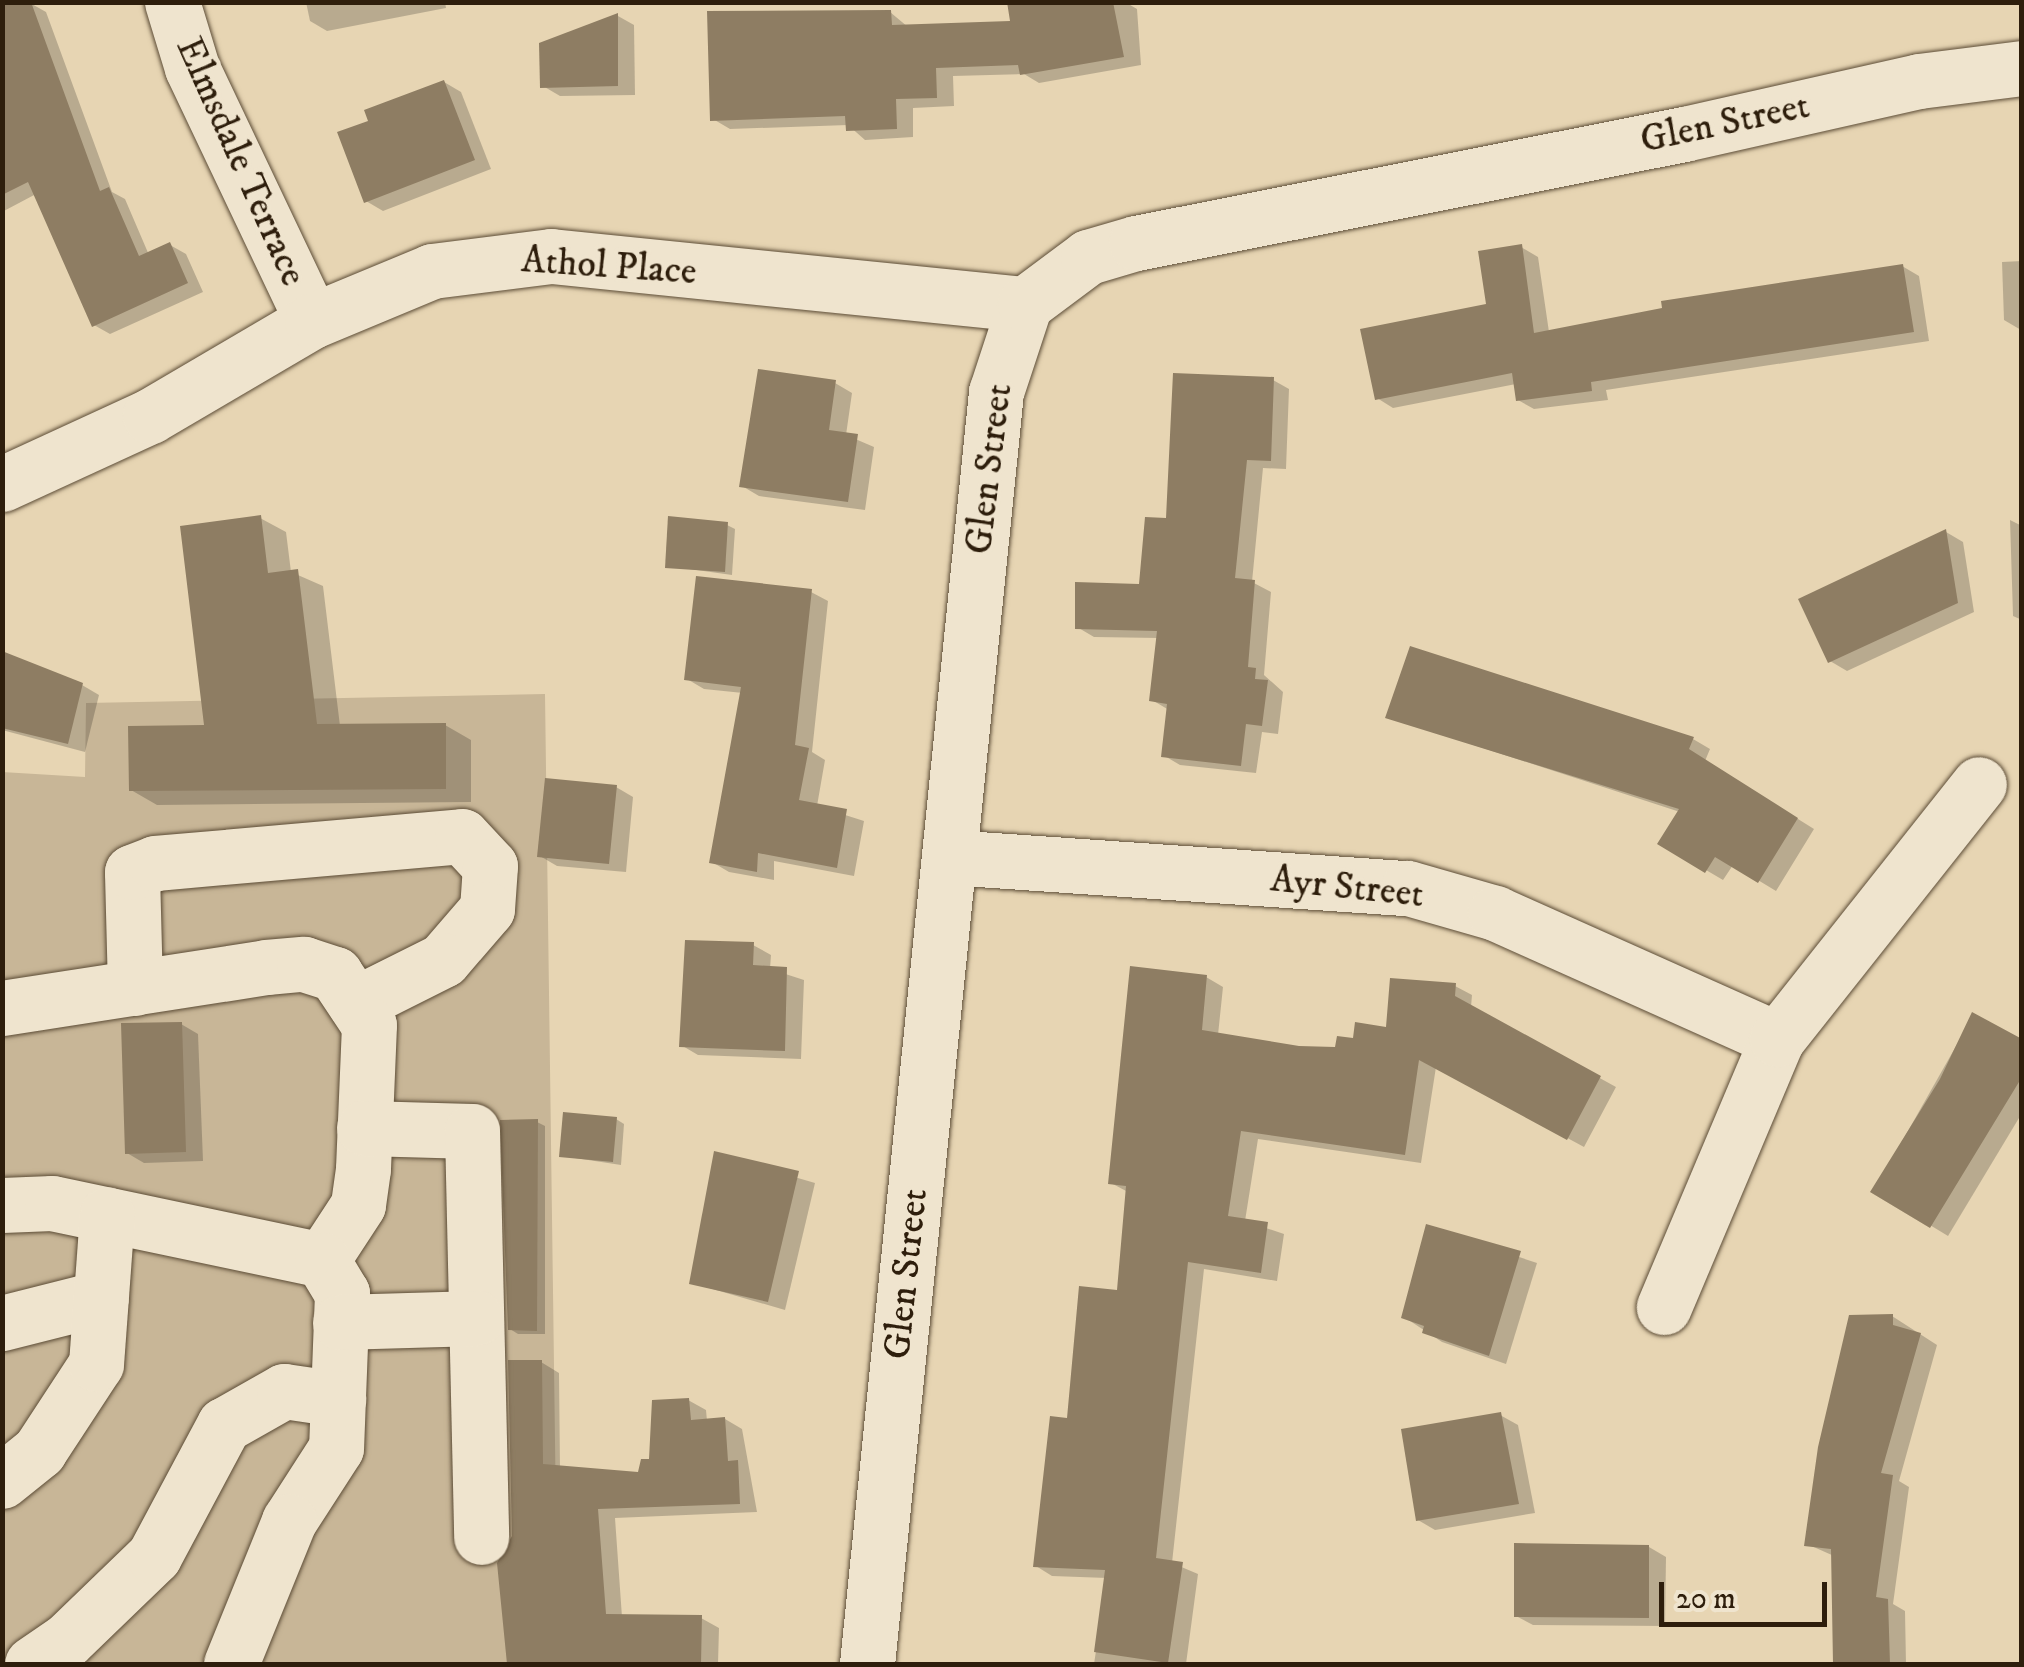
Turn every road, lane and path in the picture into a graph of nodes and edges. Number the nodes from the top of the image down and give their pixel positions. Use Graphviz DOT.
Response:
graph roads {
  1 [pos="172,2"];
  2 [pos="2022,68"];
  3 [pos="1026,304"];
  4 [pos="312,321"];
  5 [pos="2,484"];
  6 [pos="1979,784"];
  7 [pos="949,858"];
  8 [pos="135,988"];
  9 [pos="355,1004"];
  10 [pos="2,1008"];
  11 [pos="1777,1040"];
  12 [pos="364,1128"];
  13 [pos="2,1205"];
  14 [pos="107,1214"];
  15 [pos="322,1260"];
  16 [pos="101,1298"];
  17 [pos="1664,1307"];
  18 [pos="476,1318"];
  19 [pos="340,1322"];
  20 [pos="2,1323"];
  21 [pos="338,1399"];
  22 [pos="2,1480"];
  23 [pos="481,1537"];
  24 [pos="32,1664"];
  25 [pos="231,1664"];
  26 [pos="867,1664"];
  1 -- 4 [label="street, Elmsdale Terrace"];
  2 -- 3 [label="street, Glen Street"];
  3 -- 4 [label="street, Athol Place"];
  3 -- 7 [label="street, Glen Street"];
  4 -- 5 [label="street, Athol Place"];
  6 -- 11 [label="street"];
  7 -- 11 [label="street, Ayr Street"];
  7 -- 26 [label="street, Glen Street"];
  8 -- 9 [label="street"];
  8 -- 9 [label="street"];
  8 -- 10 [label="street"];
  9 -- 12 [label="street"];
  11 -- 17 [label="street"];
  12 -- 15 [label="street"];
  12 -- 18 [label="street"];
  13 -- 14 [label="street"];
  14 -- 15 [label="street"];
  14 -- 16 [label="street"];
  15 -- 19 [label="street"];
  16 -- 20 [label="street"];
  16 -- 22 [label="street"];
  18 -- 19 [label="street"];
  18 -- 23 [label="street"];
  19 -- 21 [label="street"];
  21 -- 24 [label="street"];
  21 -- 25 [label="street"];
}
